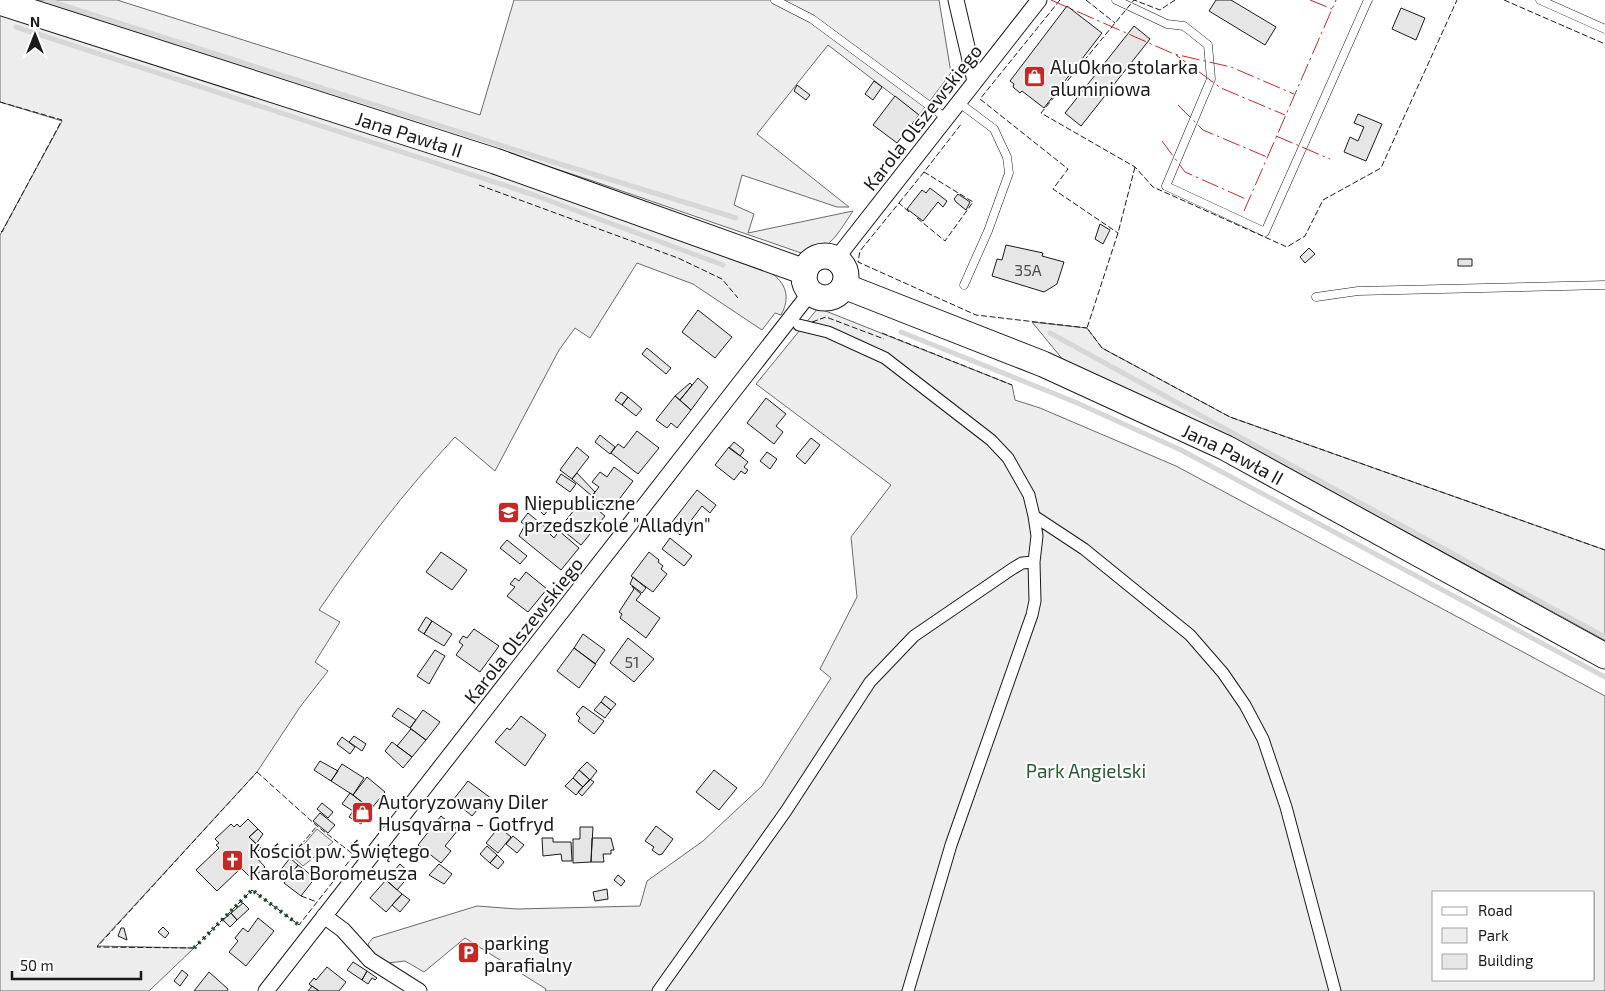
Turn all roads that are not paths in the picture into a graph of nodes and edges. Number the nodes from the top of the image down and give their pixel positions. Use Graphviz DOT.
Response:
graph roads {
  1 [pos="775,0"];
  2 [pos="956,0"];
  3 [pos="1039,0"];
  4 [pos="1116,0"];
  5 [pos="1368,0"];
  6 [pos="1540,0"];
  7 [pos="1557,0"];
  8 [pos="3,3"];
  9 [pos="1561,10"];
  10 [pos="1605,29"];
  11 [pos="975,81"];
  12 [pos="958,102"];
  13 [pos="946,118"];
  14 [pos="836,260"];
  15 [pos="808,282"];
  16 [pos="1605,284"];
  17 [pos="964,285"];
  18 [pos="844,286"];
  19 [pos="1316,297"];
  20 [pos="799,325"];
  21 [pos="1034,516"];
  22 [pos="1034,562"];
  23 [pos="1605,656"];
  24 [pos="318,920"];
  25 [pos="266,991"];
  26 [pos="419,991"];
  27 [pos="658,991"];
  28 [pos="908,991"];
  29 [pos="1335,991"];
  1 -- 13 [label="lane"];
  2 -- 11 [label="street"];
  3 -- 11 [label="street, Karola Olszewskiego"];
  4 -- 5 [label="lane"];
  6 -- 9 [label="lane"];
  7 -- 9 [label="lane"];
  8 -- 15 [label="main road, Jana Pawła II"];
  9 -- 10 [label="lane"];
  11 -- 12 [label="street, Karola Olszewskiego"];
  12 -- 13 [label="street, Karola Olszewskiego"];
  12 -- 17 [label="lane"];
  13 -- 14 [label="street, Karola Olszewskiego"];
  14 -- 15 [label="main road"];
  14 -- 18 [label="main road"];
  15 -- 18 [label="main road"];
  15 -- 24 [label="street, Karola Olszewskiego"];
  16 -- 19 [label="lane"];
  18 -- 23 [label="main road, Jana Pawła II"];
  20 -- 21 [label="street"];
  21 -- 22 [label="street"];
  21 -- 29 [label="street"];
  22 -- 27 [label="street"];
  22 -- 28 [label="street"];
  24 -- 25 [label="street, Karola Olszewskiego"];
  24 -- 26 [label="street"];
}
